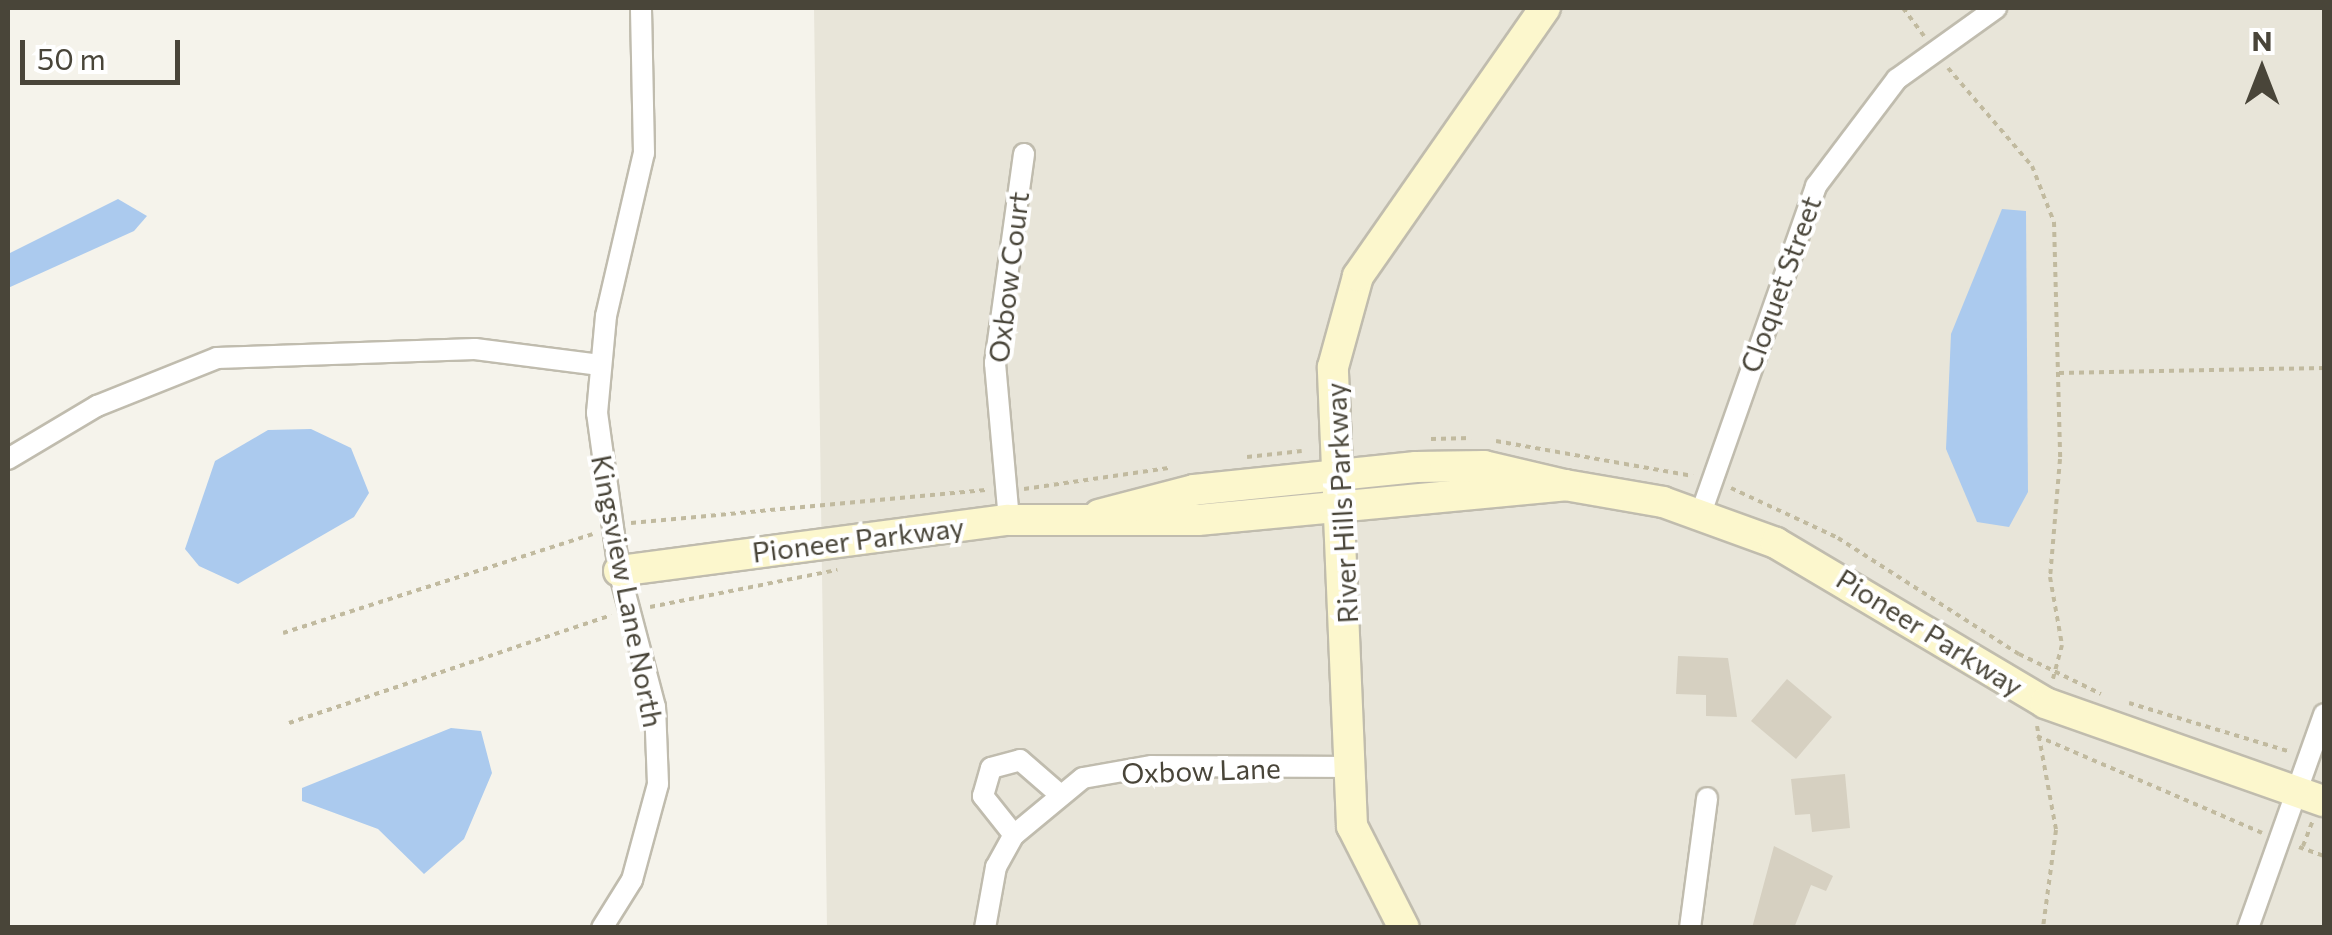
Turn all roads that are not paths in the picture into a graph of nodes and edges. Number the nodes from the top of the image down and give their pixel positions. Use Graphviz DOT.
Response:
graph roads {
  1 [pos="641,8"];
  2 [pos="1545,8"];
  3 [pos="1996,8"];
  4 [pos="1024,154"];
  5 [pos="600,365"];
  6 [pos="8,459"];
  7 [pos="1336,474"];
  8 [pos="1564,485"];
  9 [pos="1340,509"];
  10 [pos="1701,513"];
  11 [pos="1099,516"];
  12 [pos="1010,520"];
  13 [pos="618,571"];
  14 [pos="2324,714"];
  15 [pos="1348,767"];
  16 [pos="1058,793"];
  17 [pos="2292,796"];
  18 [pos="1707,798"];
  19 [pos="2324,801"];
  20 [pos="2324,820"];
  21 [pos="1014,835"];
  22 [pos="602,928"];
  23 [pos="985,928"];
  24 [pos="1404,928"];
  25 [pos="1690,928"];
  26 [pos="2248,928"];
  1 -- 5 [label="street, Kingsview Lane North"];
  2 -- 7 [label="street, River Hills Parkway"];
  3 -- 10 [label="street, Cloquet Street"];
  4 -- 12 [label="street, Oxbow Court"];
  5 -- 6 [label="street"];
  5 -- 13 [label="street, Kingsview Lane North"];
  7 -- 8 [label="street, Pioneer Parkway"];
  7 -- 9 [label="street, River Hills Parkway"];
  7 -- 11 [label="street, Pioneer Parkway"];
  8 -- 9 [label="street, Pioneer Parkway"];
  8 -- 10 [label="street, Pioneer Parkway"];
  9 -- 11 [label="street, Pioneer Parkway"];
  9 -- 15 [label="street, River Hills Parkway"];
  10 -- 17 [label="street, Pioneer Parkway"];
  11 -- 12 [label="street, Pioneer Parkway"];
  12 -- 13 [label="street, Pioneer Parkway"];
  13 -- 22 [label="street, Kingsview Lane North"];
  14 -- 17 [label="street"];
  15 -- 16 [label="street, Oxbow Lane"];
  15 -- 24 [label="street, River Hills Parkway"];
  16 -- 21 [label="street, Oxbow Lane"];
  16 -- 21 [label="street"];
  17 -- 19 [label="street, Pioneer Parkway"];
  17 -- 20 [label="street, Pioneer Parkway"];
  17 -- 26 [label="street"];
  18 -- 25 [label="street"];
  21 -- 23 [label="street, Oxbow Lane"];
}
